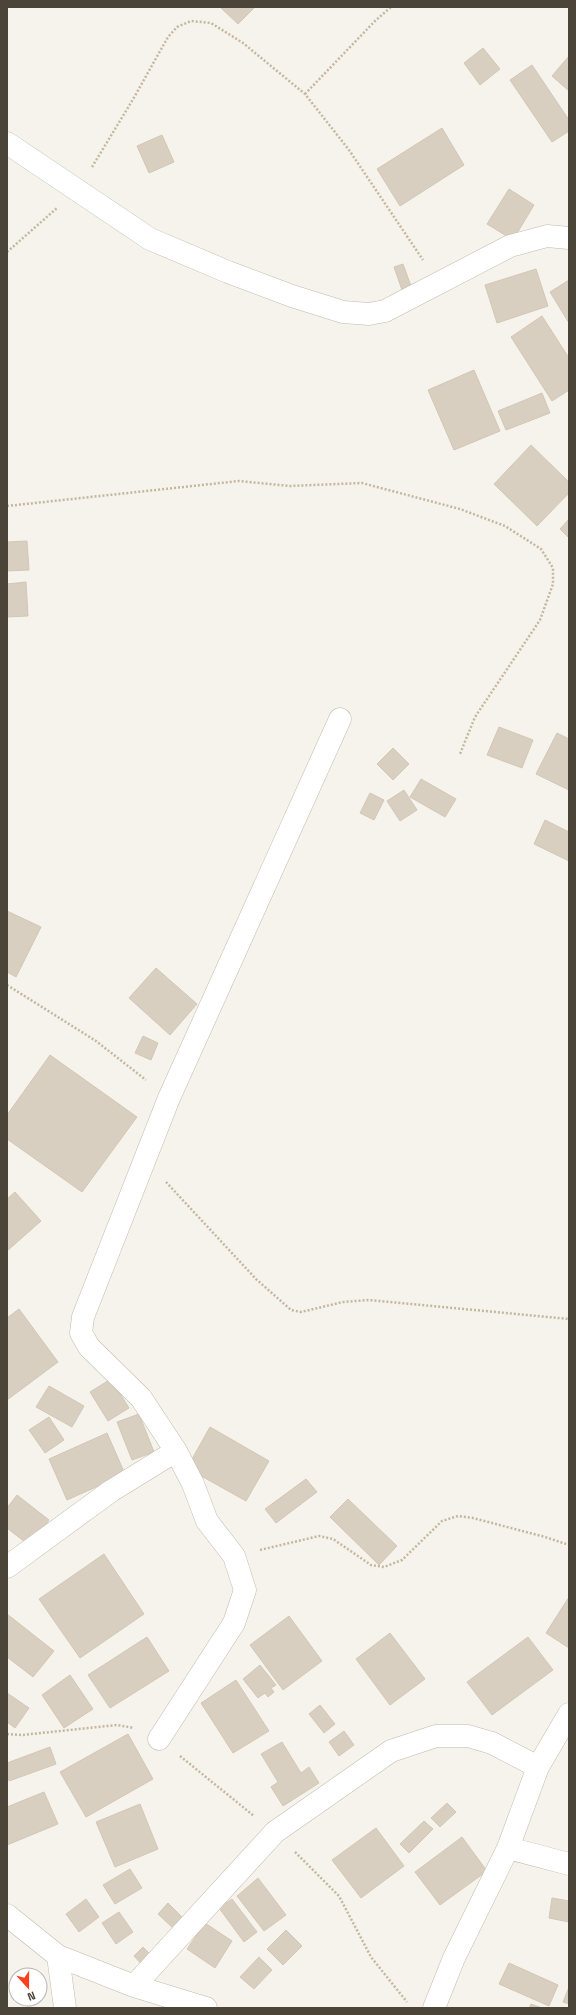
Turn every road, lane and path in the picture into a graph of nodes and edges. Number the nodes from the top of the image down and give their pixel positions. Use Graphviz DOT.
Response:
graph roads {
  1 [pos="392,7"];
  2 [pos="305,94"];
  3 [pos="7,143"];
  4 [pos="77,191"];
  5 [pos="569,238"];
  6 [pos="7,252"];
  7 [pos="439,283"];
  8 [pos="7,506"];
  9 [pos="340,719"];
  10 [pos="460,754"];
  11 [pos="7,985"];
  12 [pos="169,1098"];
  13 [pos="144,1159"];
  14 [pos="569,1319"];
  15 [pos="176,1451"];
  16 [pos="569,1545"];
  17 [pos="234,1556"];
  18 [pos="7,1567"];
  19 [pos="569,1714"];
  20 [pos="159,1739"];
  21 [pos="538,1767"];
  22 [pos="274,1832"];
  23 [pos="508,1848"];
  24 [pos="569,1864"];
  25 [pos="7,1915"];
  26 [pos="58,1956"];
  27 [pos="134,1986"];
  28 [pos="408,2003"];
  29 [pos="62,2007"];
  30 [pos="206,2008"];
  31 [pos="434,2008"];
  1 -- 2 [label="path"];
  2 -- 4 [label="path"];
  2 -- 7 [label="path"];
  3 -- 4 [label="street"];
  4 -- 6 [label="path"];
  4 -- 7 [label="street"];
  5 -- 7 [label="street"];
  8 -- 10 [label="path"];
  9 -- 12 [label="street"];
  11 -- 12 [label="path"];
  12 -- 13 [label="street"];
  13 -- 14 [label="path"];
  13 -- 15 [label="street"];
  15 -- 17 [label="street"];
  15 -- 18 [label="street"];
  16 -- 17 [label="path"];
  17 -- 20 [label="street"];
  19 -- 21 [label="street"];
  21 -- 22 [label="street"];
  21 -- 23 [label="street"];
  22 -- 27 [label="street"];
  22 -- 28 [label="path"];
  23 -- 24 [label="street"];
  23 -- 31 [label="street"];
  25 -- 26 [label="street"];
  26 -- 27 [label="street"];
  26 -- 29 [label="street"];
  27 -- 30 [label="street"];
}
